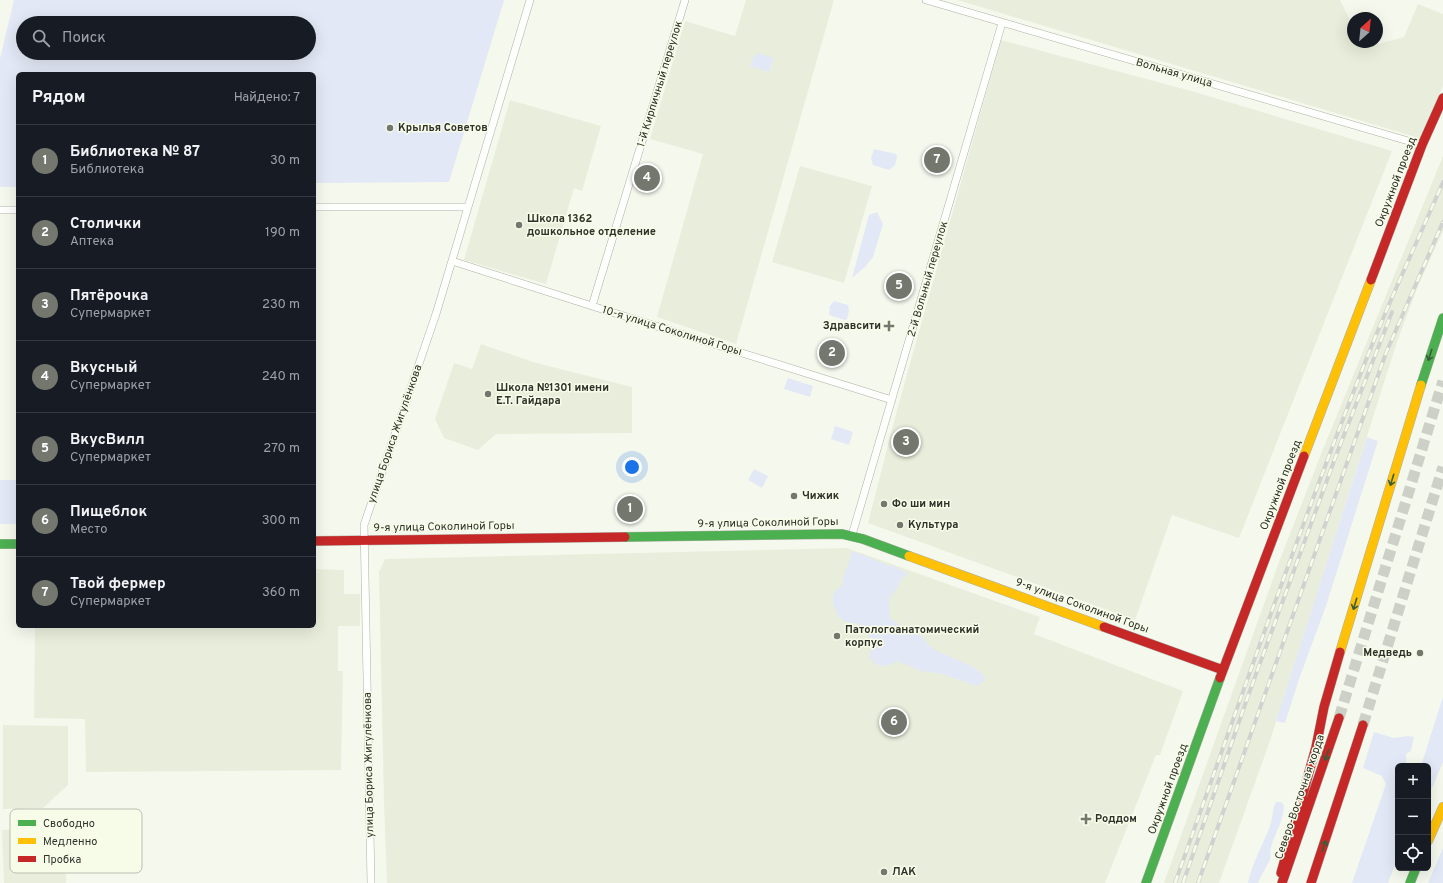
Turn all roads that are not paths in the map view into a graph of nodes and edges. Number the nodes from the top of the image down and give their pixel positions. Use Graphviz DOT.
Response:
graph roads {
  1 [pos="530,0"];
  2 [pos="685,0"];
  3 [pos="926,0"];
  4 [pos="1002,23"];
  5 [pos="1443,98"];
  6 [pos="1422,145"];
  7 [pos="468,206"];
  8 [pos="316,207"];
  9 [pos="0,210"];
  10 [pos="16,210"];
  11 [pos="452,260"];
  12 [pos="592,306"];
  13 [pos="1443,318"];
  14 [pos="892,400"];
  15 [pos="852,535"];
  16 [pos="365,540"];
  17 [pos="316,541"];
  18 [pos="0,544"];
  19 [pos="16,544"];
  20 [pos="1223,670"];
  21 [pos="1339,718"];
  22 [pos="1364,725"];
  23 [pos="1443,807"];
  24 [pos="1431,835"];
  25 [pos="1415,871"];
  26 [pos="372,883"];
  27 [pos="1146,883"];
  28 [pos="1278,883"];
  29 [pos="1282,883"];
  30 [pos="1311,883"];
  31 [pos="1410,883"];
  1 -- 7 [label="street, улица Бориса Жигулёнкова"];
  2 -- 12 [label="street, 1-й Кирпичный переулок"];
  3 -- 4 [label="street, Вольная улица"];
  4 -- 6 [label="street, Вольная улица"];
  4 -- 14 [label="street, 2-й Вольный переулок"];
  5 -- 6 [label="street, Окружной проезд"];
  6 -- 20 [label="street, Окружной проезд"];
  7 -- 8 [label="street"];
  7 -- 11 [label="street, улица Бориса Жигулёнкова"];
  9 -- 10 [label="street"];
  11 -- 12 [label="street, 10-я улица Соколиной Горы"];
  11 -- 16 [label="street, улица Бориса Жигулёнкова"];
  12 -- 14 [label="street, 10-я улица Соколиной Горы"];
  13 -- 28 [label="street, one-way"];
  14 -- 15 [label="street, 2-й Вольный переулок"];
  15 -- 16 [label="street, 9-я улица Соколиной Горы"];
  15 -- 20 [label="street, 9-я улица Соколиной Горы"];
  16 -- 17 [label="street, 9-я улица Соколиной Горы"];
  16 -- 26 [label="street, улица Бориса Жигулёнкова"];
  18 -- 19 [label="street"];
  20 -- 27 [label="street, Окружной проезд"];
  21 -- 29 [label="street, Северо-Восточная хорда, one-way"];
  30 -- 22 [label="street, one-way"];
  23 -- 24 [label="street"];
  25 -- 31 [label="street"];
}
